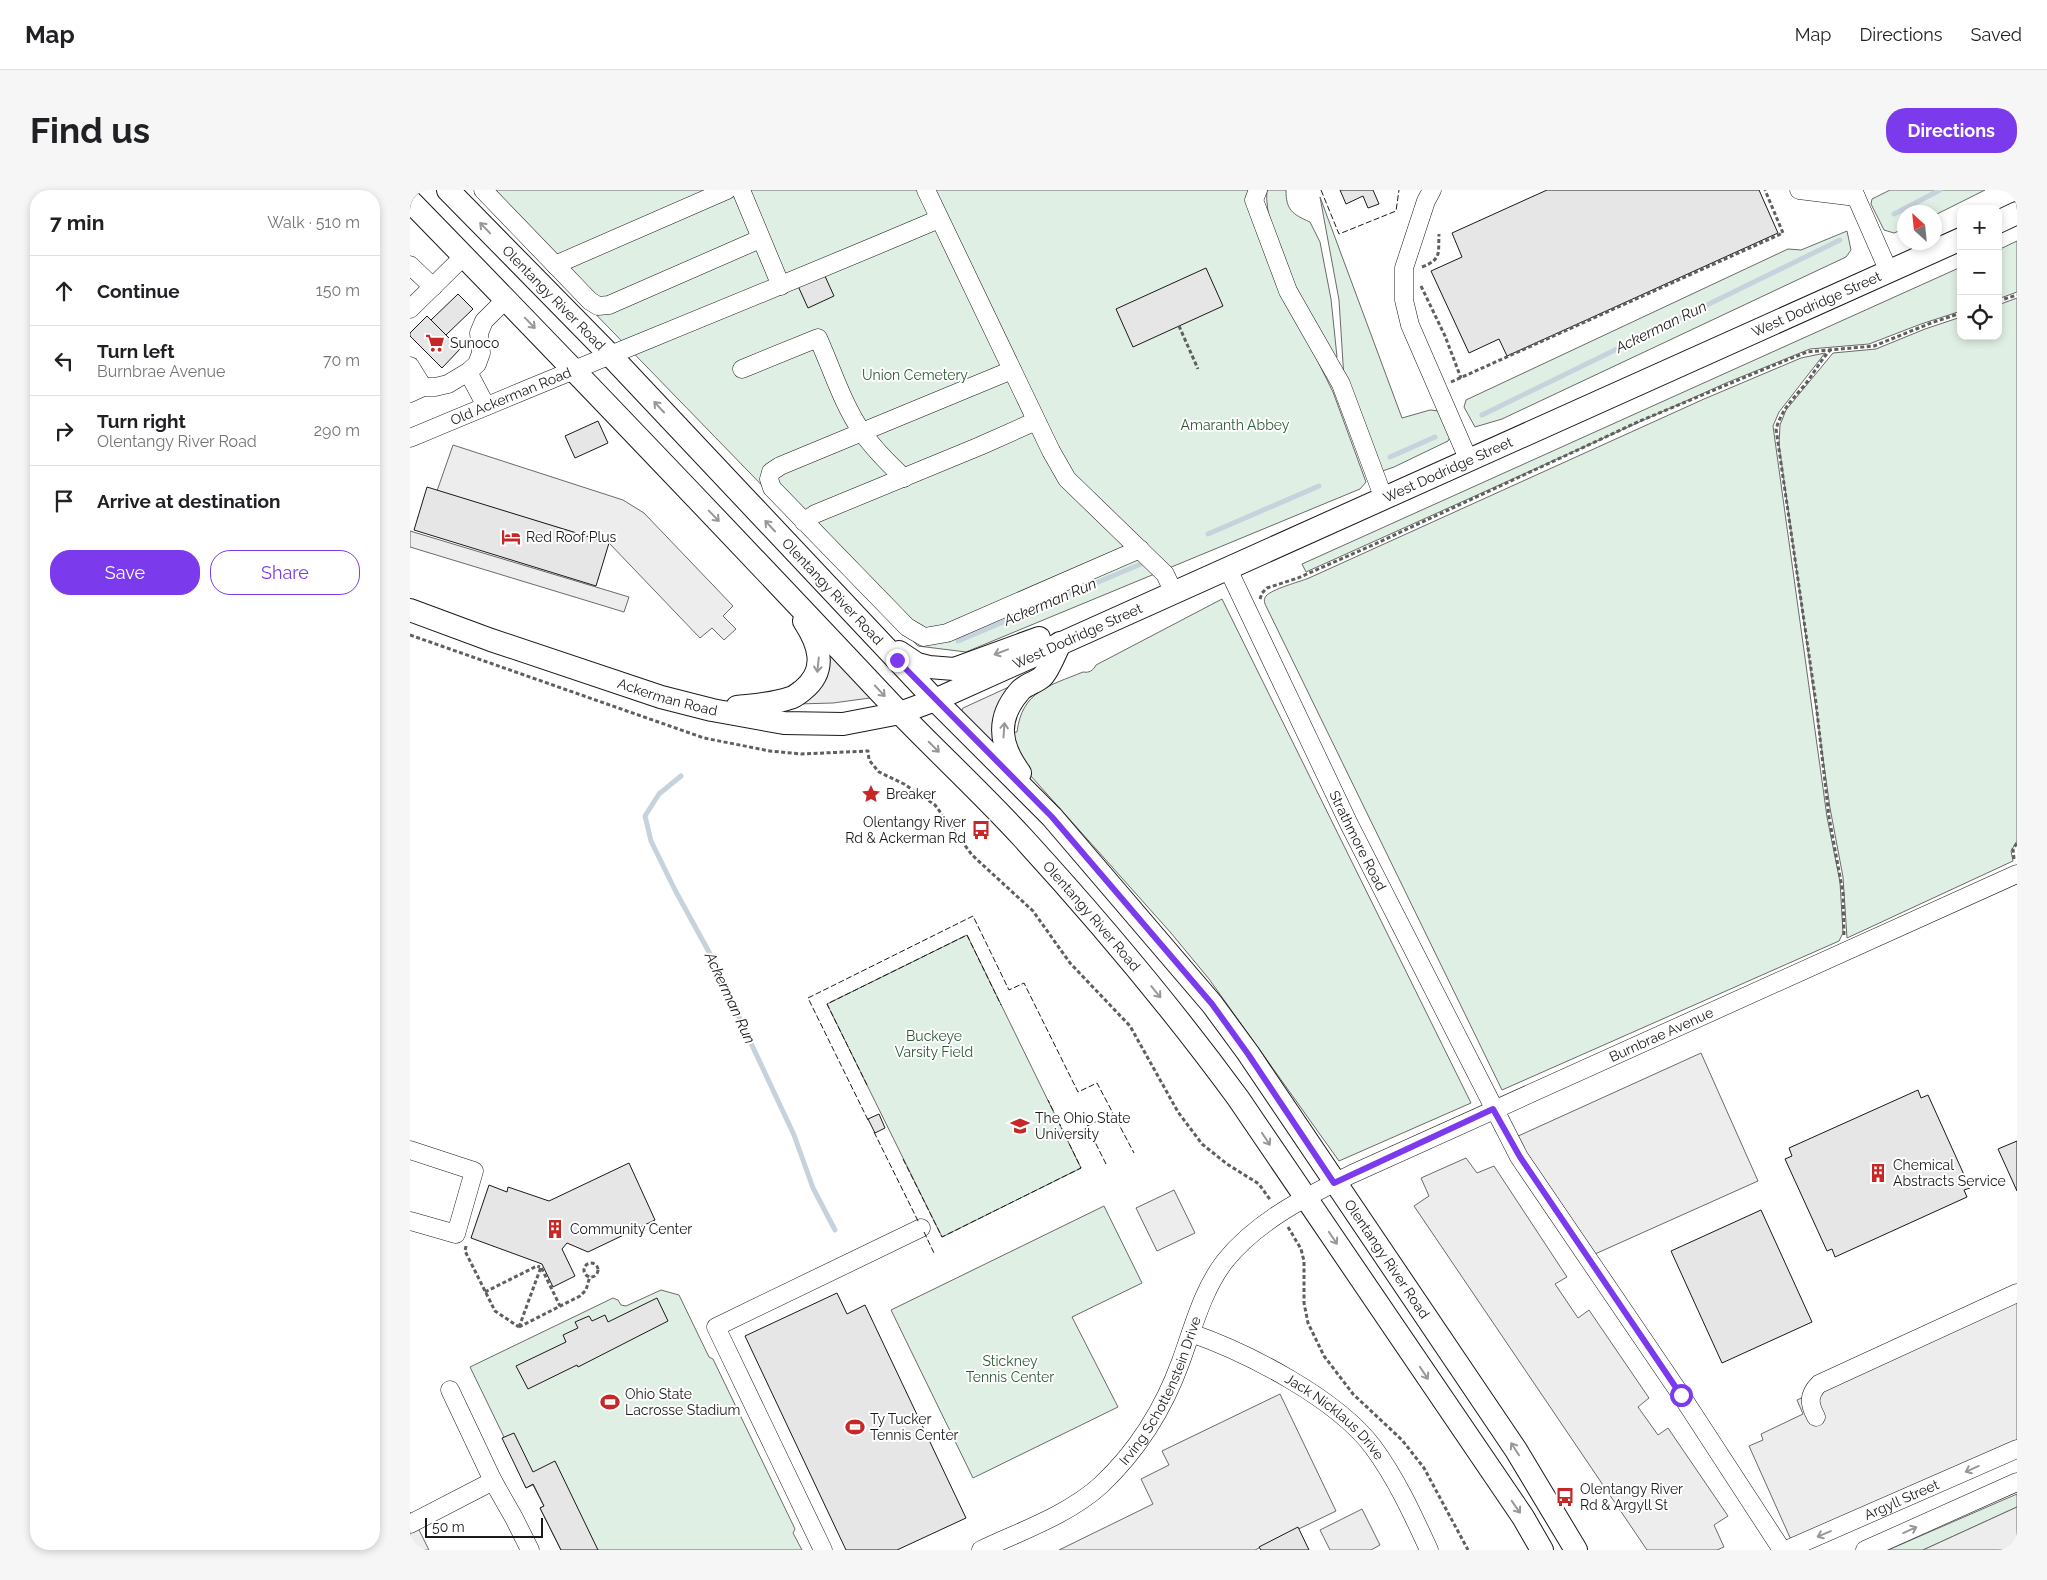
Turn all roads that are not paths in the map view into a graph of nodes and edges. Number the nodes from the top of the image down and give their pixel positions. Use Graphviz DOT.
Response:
graph roads {
  1 [pos="448,190"];
  2 [pos="483,190"];
  3 [pos="727,190"];
  4 [pos="740,190"];
  5 [pos="926,190"];
  6 [pos="1258,190"];
  7 [pos="1432,190"];
  8 [pos="1799,190"];
  9 [pos="1854,194"];
  10 [pos="410,201"];
  11 [pos="2017,213"];
  12 [pos="939,219"];
  13 [pos="2002,220"];
  14 [pos="760,239"];
  15 [pos="1957,241"];
  16 [pos="464,256"];
  17 [pos="410,265"];
  18 [pos="555,265"];
  19 [pos="1889,272"];
  20 [pos="433,286"];
  21 [pos="781,286"];
  22 [pos="506,299"];
  23 [pos="410,309"];
  24 [pos="611,356"];
  25 [pos="410,366"];
  26 [pos="574,369"];
  27 [pos="742,369"];
  28 [pos="1012,370"];
  29 [pos="468,372"];
  30 [pos="416,390"];
  31 [pos="486,406"];
  32 [pos="1036,421"];
  33 [pos="412,432"];
  34 [pos="862,432"];
  35 [pos="1468,461"];
  36 [pos="904,478"];
  37 [pos="1384,499"];
  38 [pos="804,522"];
  39 [pos="1140,549"];
  40 [pos="1228,569"];
  41 [pos="785,590"];
  42 [pos="1174,594"];
  43 [pos="410,610"];
  44 [pos="1115,620"];
  45 [pos="876,638"];
  46 [pos="1060,643"];
  47 [pos="935,700"];
  48 [pos="712,710"];
  49 [pos="900,713"];
  50 [pos="1052,817"];
  51 [pos="2017,874"];
  52 [pos="1493,1109"];
  53 [pos="410,1150"];
  54 [pos="1334,1183"];
  55 [pos="1306,1198"];
  56 [pos="410,1221"];
  57 [pos="921,1228"];
  58 [pos="2017,1293"];
  59 [pos="1191,1333"];
  60 [pos="450,1390"];
  61 [pos="1816,1417"];
  62 [pos="2017,1449"];
  63 [pos="493,1481"];
  64 [pos="2017,1482"];
  65 [pos="410,1524"];
  66 [pos="530,1550"];
  67 [pos="823,1550"];
  68 [pos="981,1550"];
  69 [pos="1429,1550"];
  70 [pos="1542,1550"];
  71 [pos="1576,1550"];
  72 [pos="1784,1550"];
  73 [pos="1865,1550"];
  24 -- 1 [label="main road, Olentangy River Road, one-way"];
  2 -- 18 [label="street"];
  3 -- 18 [label="street"];
  4 -- 14 [label="street"];
  5 -- 12 [label="street"];
  6 -- 37 [label="street"];
  7 -- 35 [label="street"];
  8 -- 9 [label="street"];
  9 -- 19 [label="street"];
  10 -- 16 [label="main road, Olentangy River Road"];
  11 -- 13 [label="main road"];
  12 -- 21 [label="street, Old Ackerman Road"];
  12 -- 28 [label="street"];
  14 -- 18 [label="street"];
  14 -- 21 [label="street"];
  15 -- 19 [label="main road, West Dodridge Street"];
  16 -- 20 [label="street"];
  16 -- 22 [label="main road, Olentangy River Road"];
  17 -- 20 [label="street"];
  19 -- 35 [label="main road, West Dodridge Street"];
  20 -- 23 [label="street"];
  21 -- 24 [label="street, Old Ackerman Road"];
  22 -- 26 [label="main road, Olentangy River Road, one-way"];
  22 -- 29 [label="street"];
  24 -- 26 [label="street, Old Ackerman Road"];
  45 -- 24 [label="main road, Olentangy River Road, one-way"];
  25 -- 30 [label="street"];
  26 -- 31 [label="street, Old Ackerman Road"];
  26 -- 41 [label="main road, Olentangy River Road, one-way"];
  27 -- 34 [label="street"];
  28 -- 32 [label="street"];
  28 -- 34 [label="street"];
  29 -- 30 [label="street"];
  29 -- 31 [label="street"];
  31 -- 33 [label="street, Old Ackerman Road"];
  32 -- 36 [label="street"];
  32 -- 39 [label="street"];
  34 -- 36 [label="street"];
  34 -- 38 [label="street"];
  35 -- 37 [label="main road, West Dodridge Street"];
  36 -- 38 [label="street"];
  37 -- 40 [label="main road, West Dodridge Street"];
  38 -- 39 [label="street"];
  39 -- 42 [label="street"];
  40 -- 42 [label="main road, West Dodridge Street"];
  40 -- 52 [label="street, Strathmore Road"];
  41 -- 48 [label="main road, one-way"];
  41 -- 49 [label="main road, Olentangy River Road, one-way"];
  42 -- 44 [label="main road, West Dodridge Street"];
  43 -- 48 [label="main road, Ackerman Road"];
  44 -- 45 [label="main road, one-way"];
  44 -- 46 [label="main road, West Dodridge Street"];
  45 -- 47 [label="main road, Olentangy River Road"];
  46 -- 47 [label="main road, West Dodridge Street"];
  50 -- 46 [label="main road, one-way"];
  47 -- 49 [label="main road, Ackerman Road"];
  47 -- 50 [label="main road, Olentangy River Road"];
  48 -- 49 [label="main road, Ackerman Road"];
  49 -- 55 [label="main road, Olentangy River Road, one-way"];
  50 -- 54 [label="main road, Olentangy River Road"];
  51 -- 52 [label="street, Burnbrae Avenue"];
  52 -- 54 [label="street, Burnbrae Avenue"];
  52 -- 72 [label="street, Strathmore Road"];
  53 -- 56 [label="street"];
  54 -- 55 [label="street, Burnbrae Avenue"];
  71 -- 54 [label="main road, Olentangy River Road, one-way"];
  55 -- 59 [label="street, Irving Schottenstein Drive"];
  55 -- 70 [label="main road, Olentangy River Road, one-way"];
  57 -- 67 [label="street"];
  58 -- 61 [label="street"];
  59 -- 68 [label="street, Irving Schottenstein Drive"];
  59 -- 69 [label="street, Jack Nicklaus Drive"];
  60 -- 63 [label="street"];
  62 -- 72 [label="street, Argyll Street, one-way"];
  63 -- 65 [label="street"];
  63 -- 66 [label="street"];
  73 -- 64 [label="street, one-way"];
}
